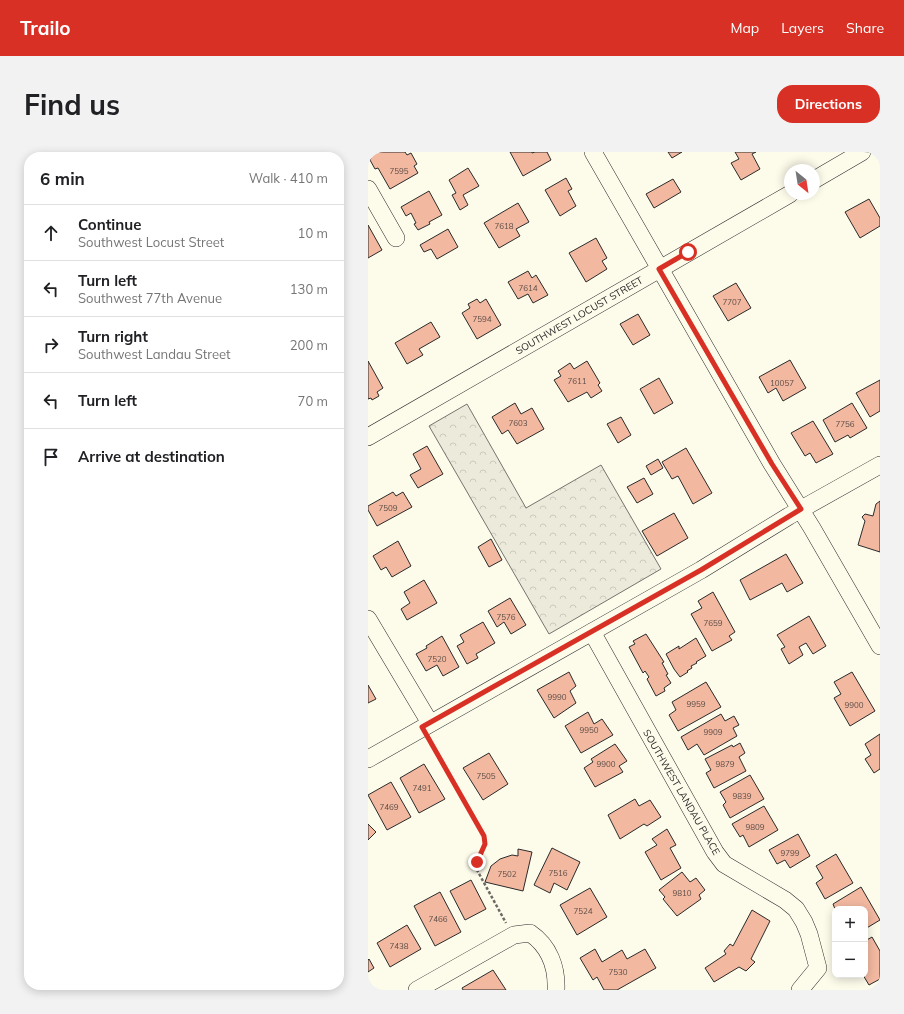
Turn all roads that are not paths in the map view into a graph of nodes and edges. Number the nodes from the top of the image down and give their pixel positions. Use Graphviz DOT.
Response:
graph roads {
  1 [pos="593,152"];
  2 [pos="862,152"];
  3 [pos="820,176"];
  4 [pos="368,189"];
  5 [pos="784,197"];
  6 [pos="396,238"];
  7 [pos="659,269"];
  8 [pos="368,437"];
  9 [pos="880,465"];
  10 [pos="801,509"];
  11 [pos="368,619"];
  12 [pos="592,632"];
  13 [pos="373,639"];
  14 [pos="880,646"];
  15 [pos="426,725"];
  16 [pos="368,759"];
  17 [pos="417,990"];
  18 [pos="556,990"];
  19 [pos="800,990"];
  1 -- 7 [label="street"];
  2 -- 3 [label="street"];
  4 -- 6 [label="street"];
  5 -- 7 [label="street, SOUTHWEST LOCUST STREET"];
  7 -- 8 [label="street, SOUTHWEST LOCUST STREET"];
  7 -- 10 [label="street"];
  9 -- 10 [label="street"];
  10 -- 12 [label="street"];
  10 -- 14 [label="street"];
  11 -- 13 [label="street"];
  12 -- 15 [label="street"];
  12 -- 19 [label="street, SOUTHWEST LANDAU PLACE"];
  13 -- 15 [label="street"];
  15 -- 16 [label="street"];
  17 -- 18 [label="street"];
}
